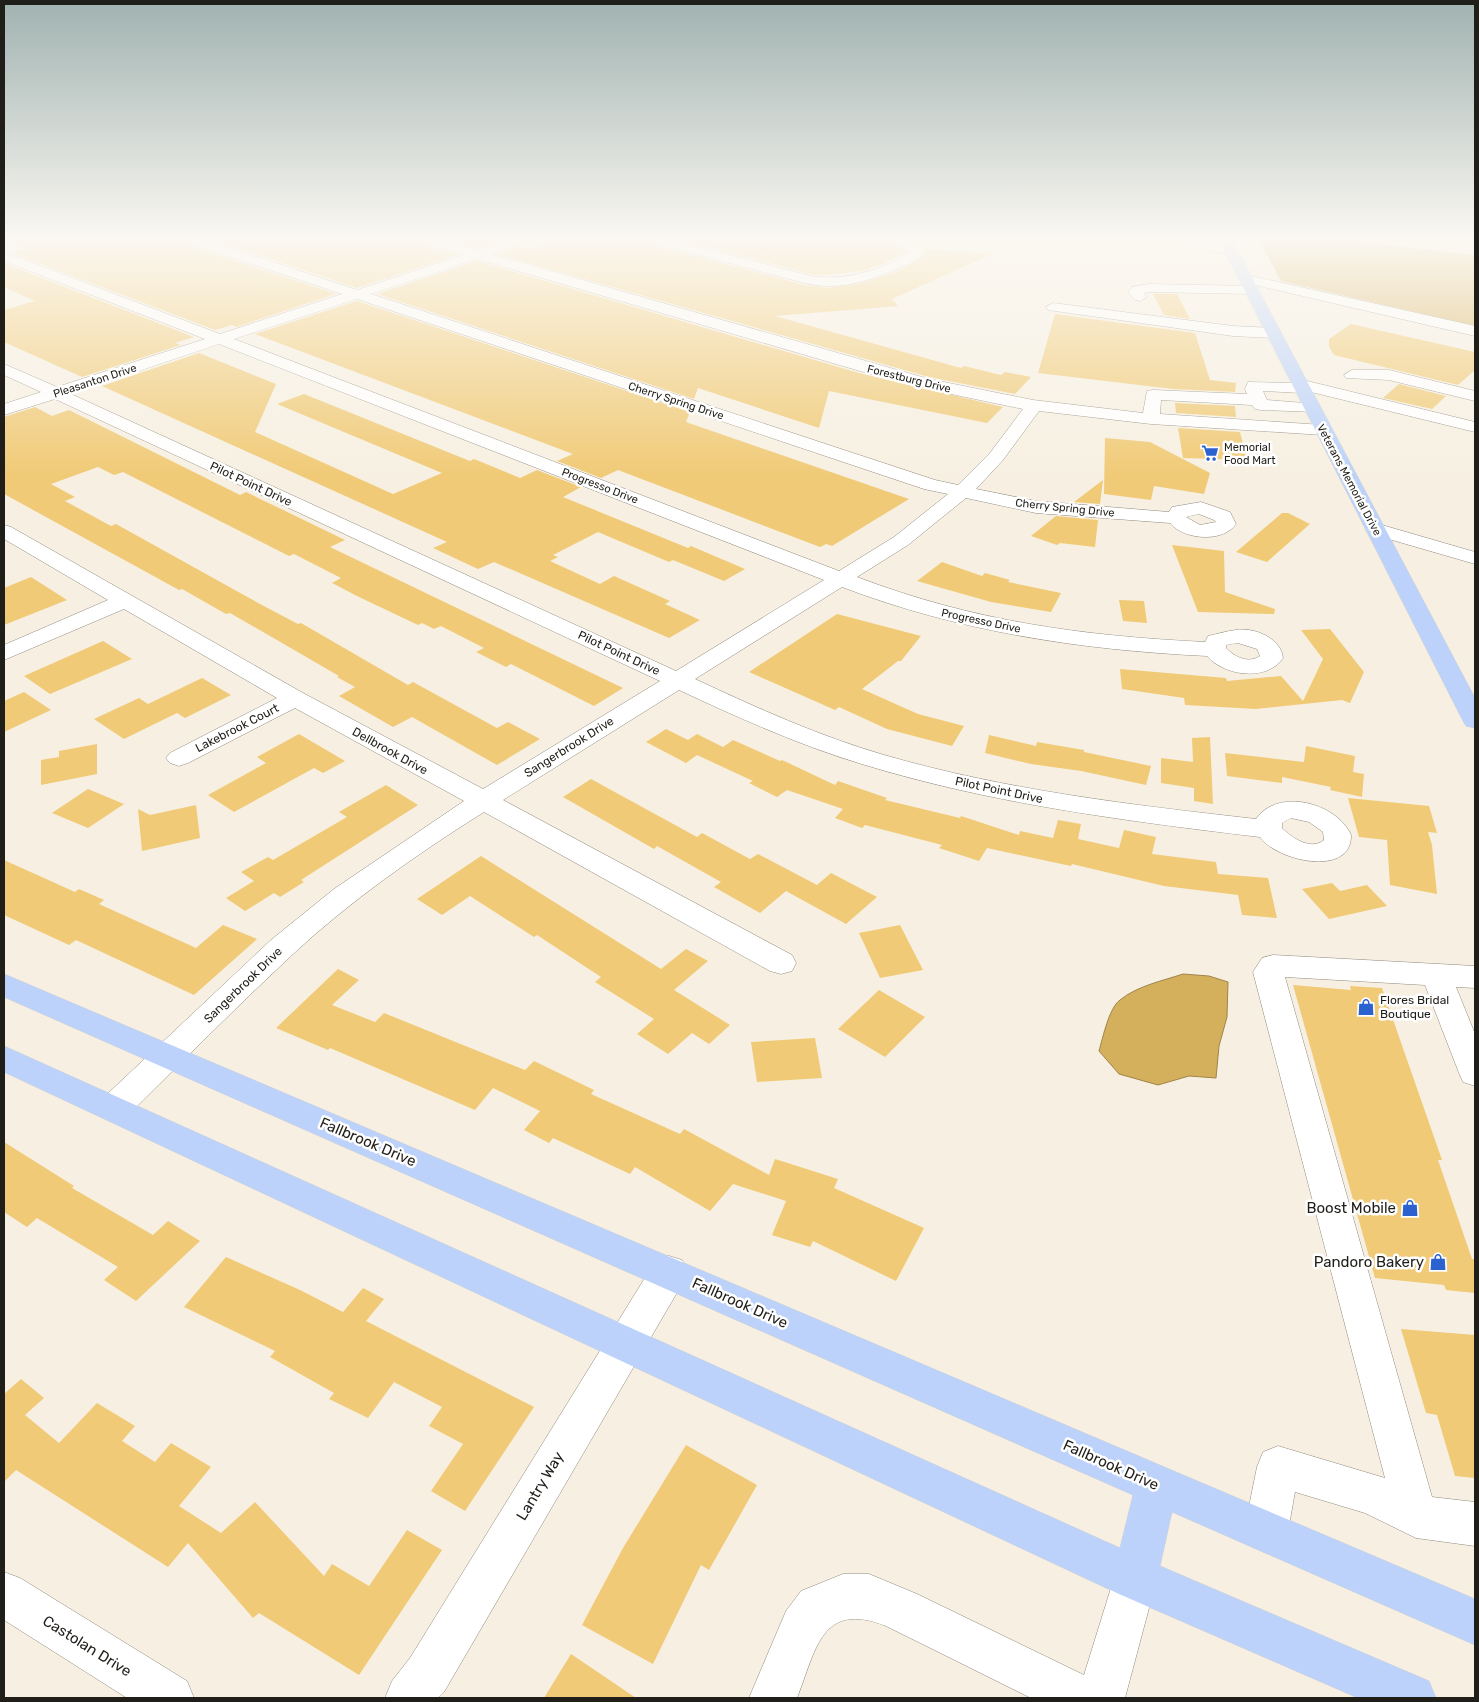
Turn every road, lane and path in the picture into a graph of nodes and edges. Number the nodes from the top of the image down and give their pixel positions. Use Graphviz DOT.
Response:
graph roads {
  1 [pos="163,317"];
  2 [pos="289,317"];
  3 [pos="424,317"];
  4 [pos="692,317"];
  5 [pos="1131,317"];
  6 [pos="1266,317"];
  7 [pos="1383,317"];
  8 [pos="1450,331"];
  9 [pos="1475,331"];
  10 [pos="1274,333"];
  11 [pos="222,340"];
  12 [pos="1475,342"];
  13 [pos="4,369"];
  14 [pos="1352,375"];
  15 [pos="1298,381"];
  16 [pos="55,393"];
  17 [pos="1475,396"];
  18 [pos="1364,400"];
  19 [pos="1260,402"];
  20 [pos="1035,405"];
  21 [pos="1311,408"];
  22 [pos="4,410"];
  23 [pos="1150,419"];
  24 [pos="1214,424"];
  25 [pos="1475,428"];
  26 [pos="1323,430"];
  27 [pos="963,492"];
  28 [pos="1176,518"];
  29 [pos="1375,529"];
  30 [pos="4,531"];
  31 [pos="1475,558"];
  32 [pos="839,578"];
  33 [pos="125,600"];
  34 [pos="1214,649"];
  35 [pos="4,653"];
  36 [pos="676,680"];
  37 [pos="294,698"];
  38 [pos="1475,721"];
  39 [pos="178,758"];
  40 [pos="483,802"];
  41 [pos="1268,829"];
  42 [pos="781,963"];
  43 [pos="1436,975"];
  44 [pos="1475,977"];
  45 [pos="4,984"];
  46 [pos="169,1056"];
  47 [pos="4,1058"];
  48 [pos="1475,1073"];
  49 [pos="114,1108"];
  50 [pos="669,1272"];
  51 [pos="626,1342"];
  52 [pos="1157,1485"];
  53 [pos="1416,1516"];
  54 [pos="1475,1524"];
  55 [pos="1266,1531"];
  56 [pos="1135,1578"];
  57 [pos="4,1594"];
  58 [pos="1475,1622"];
  59 [pos="170,1698"];
  60 [pos="409,1698"];
  61 [pos="773,1698"];
  62 [pos="1081,1698"];
  63 [pos="1101,1698"];
  64 [pos="1412,1698"];
  1 -- 11 [label="street, Progresso Drive"];
  2 -- 11 [label="street, Pleasanton Drive"];
  3 -- 27 [label="street, Cherry Spring Drive"];
  4 -- 20 [label="street, Forestburg Drive"];
  5 -- 10 [label="street"];
  6 -- 10 [label="main road, Veterans Memorial Drive"];
  7 -- 8 [label="street"];
  8 -- 9 [label="street"];
  8 -- 12 [label="street"];
  10 -- 15 [label="main road, Veterans Memorial Drive"];
  11 -- 16 [label="street, Pleasanton Drive"];
  11 -- 32 [label="street, Progresso Drive"];
  13 -- 16 [label="street, Pilot Point Drive"];
  14 -- 15 [label="street"];
  14 -- 17 [label="street"];
  14 -- 18 [label="street"];
  15 -- 18 [label="street"];
  15 -- 19 [label="street"];
  15 -- 21 [label="main road, Veterans Memorial Drive"];
  16 -- 22 [label="street, Pleasanton Drive"];
  16 -- 36 [label="street, Pilot Point Drive"];
  18 -- 25 [label="street"];
  19 -- 21 [label="street"];
  19 -- 23 [label="street"];
  19 -- 24 [label="street"];
  20 -- 23 [label="street, Forestburg Drive"];
  20 -- 27 [label="street, Sangerbrook Drive"];
  21 -- 26 [label="main road, Veterans Memorial Drive"];
  23 -- 24 [label="street, Forestburg Drive"];
  24 -- 26 [label="street, Forestburg Drive"];
  26 -- 29 [label="main road, Veterans Memorial Drive"];
  27 -- 28 [label="street, Cherry Spring Drive"];
  27 -- 32 [label="street, Sangerbrook Drive"];
  29 -- 31 [label="street"];
  29 -- 38 [label="main road, Veterans Memorial Drive"];
  30 -- 33 [label="street, Dellbrook Drive"];
  32 -- 34 [label="street, Progresso Drive"];
  32 -- 36 [label="street, Sangerbrook Drive"];
  33 -- 35 [label="street"];
  33 -- 37 [label="street, Dellbrook Drive"];
  36 -- 40 [label="street, Sangerbrook Drive"];
  36 -- 41 [label="street, Pilot Point Drive"];
  37 -- 39 [label="street, Lakebrook Court"];
  37 -- 40 [label="street, Dellbrook Drive"];
  40 -- 42 [label="street, Dellbrook Drive"];
  40 -- 46 [label="street, Sangerbrook Drive"];
  43 -- 44 [label="street"];
  43 -- 48 [label="street"];
  43 -- 53 [label="street"];
  45 -- 46 [label="main road, Fallbrook Drive"];
  46 -- 49 [label="street, Sangerbrook Drive"];
  46 -- 50 [label="main road, Fallbrook Drive"];
  47 -- 49 [label="main road"];
  49 -- 51 [label="main road"];
  50 -- 51 [label="street, Lantry Way"];
  50 -- 52 [label="main road, Fallbrook Drive"];
  51 -- 56 [label="main road"];
  51 -- 60 [label="street, Lantry Way"];
  52 -- 55 [label="main road, Fallbrook Drive"];
  52 -- 56 [label="main road"];
  53 -- 54 [label="street"];
  53 -- 55 [label="street"];
  55 -- 58 [label="main road, Fallbrook Drive"];
  56 -- 63 [label="street"];
  56 -- 64 [label="main road"];
  57 -- 59 [label="street, Castolan Drive"];
  61 -- 62 [label="street"];
}
